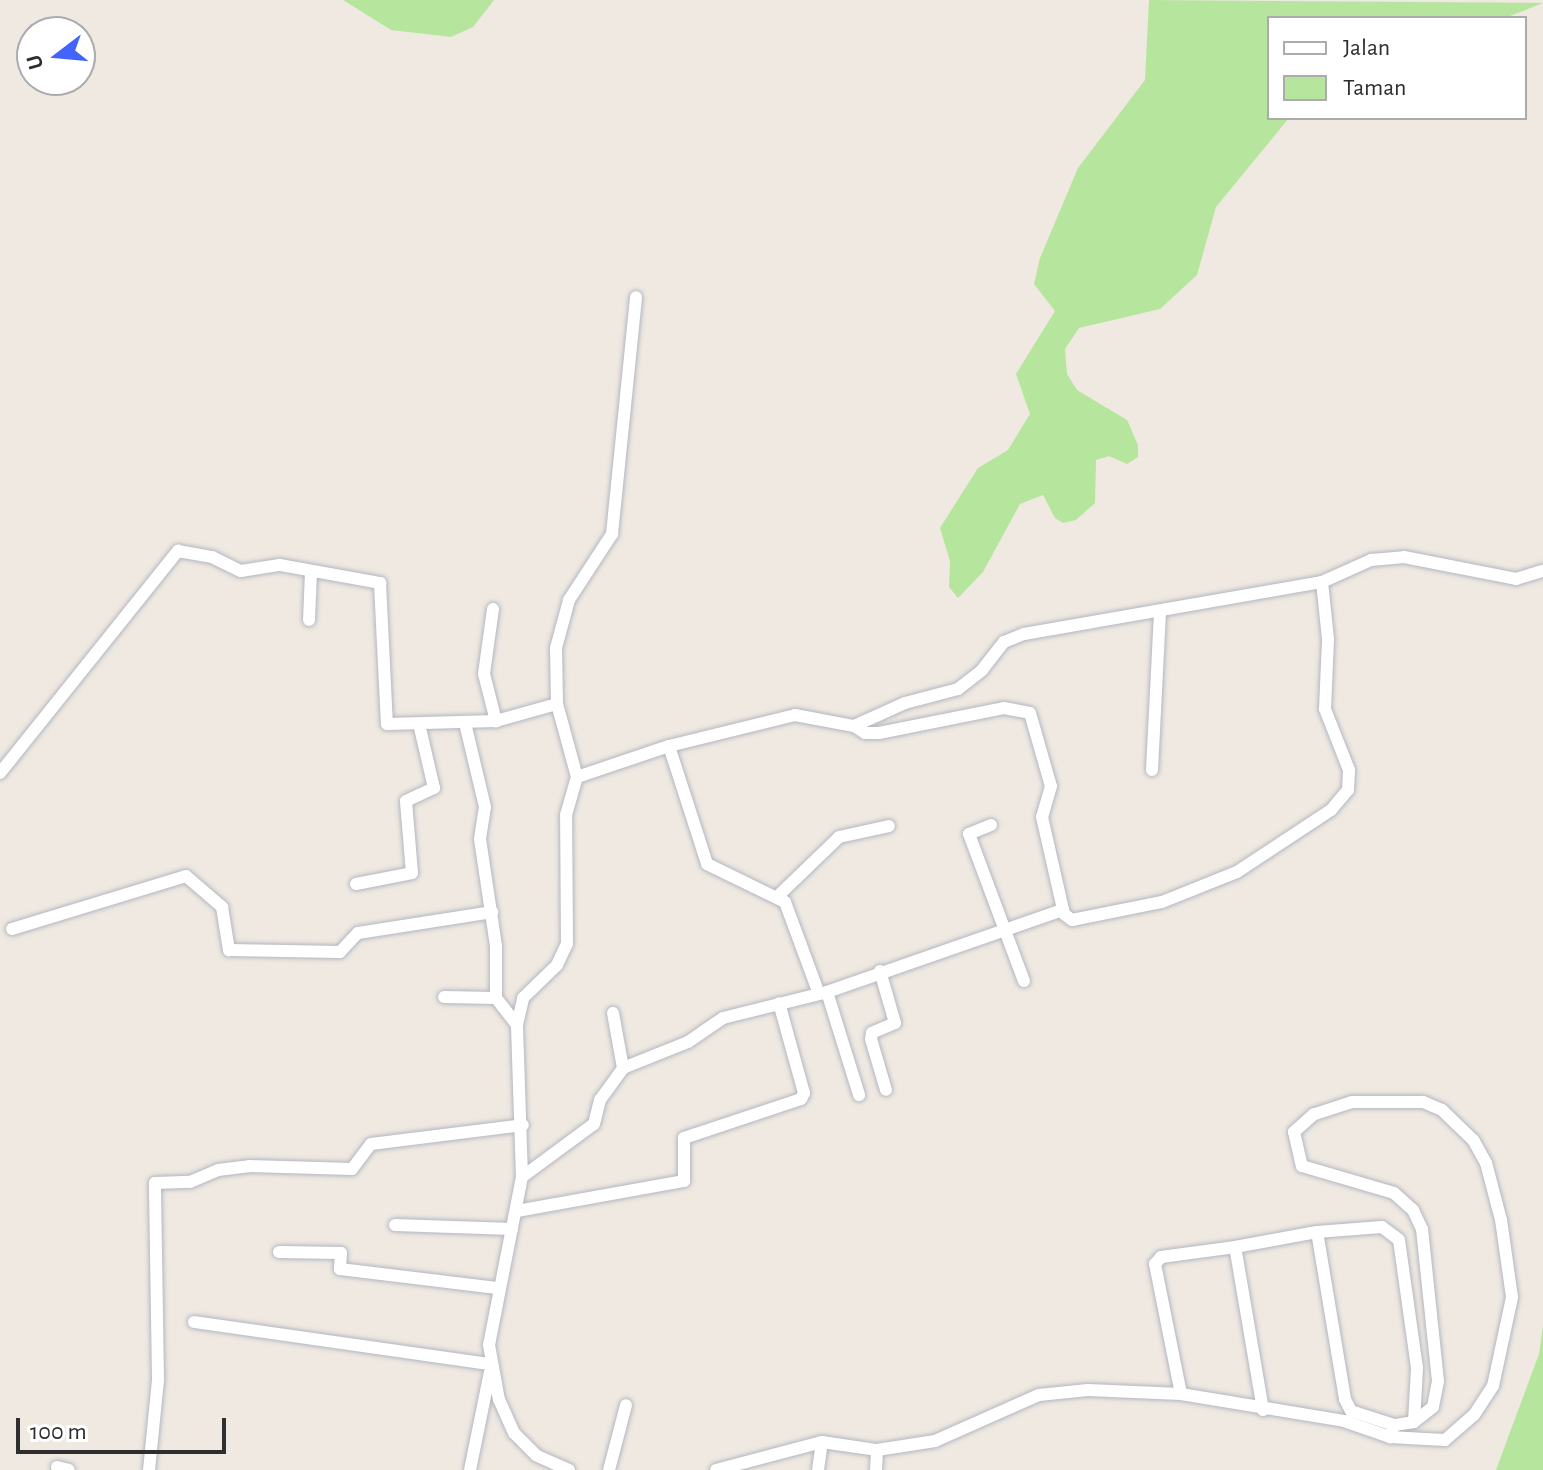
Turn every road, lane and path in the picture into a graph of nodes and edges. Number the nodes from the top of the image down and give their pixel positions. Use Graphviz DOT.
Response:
graph roads {
  1 [pos="636,297"];
  2 [pos="1543,571"];
  3 [pos="311,573"];
  4 [pos="1322,582"];
  5 [pos="493,609"];
  6 [pos="1160,613"];
  7 [pos="309,620"];
  8 [pos="557,704"];
  9 [pos="496,721"];
  10 [pos="465,723"];
  11 [pos="419,724"];
  12 [pos="854,726"];
  13 [pos="669,746"];
  14 [pos="1152,770"];
  15 [pos="0,773"];
  16 [pos="577,777"];
  17 [pos="991,825"];
  18 [pos="889,826"];
  19 [pos="356,884"];
  20 [pos="778,896"];
  21 [pos="1063,910"];
  22 [pos="492,912"];
  23 [pos="12,929"];
  24 [pos="1004,929"];
  25 [pos="880,971"];
  26 [pos="1024,981"];
  27 [pos="823,993"];
  28 [pos="444,997"];
  29 [pos="496,998"];
  30 [pos="779,1003"];
  31 [pos="613,1013"];
  32 [pos="517,1025"];
  33 [pos="623,1068"];
  34 [pos="886,1090"];
  35 [pos="859,1095"];
  36 [pos="523,1125"];
  37 [pos="522,1177"];
  38 [pos="517,1211"];
  39 [pos="395,1225"];
  40 [pos="512,1229"];
  41 [pos="1317,1232"];
  42 [pos="1235,1247"];
  43 [pos="279,1252"];
  44 [pos="497,1288"];
  45 [pos="194,1322"];
  46 [pos="490,1367"];
  47 [pos="1181,1394"];
  48 [pos="626,1405"];
  49 [pos="1263,1410"];
  50 [pos="1414,1422"];
  51 [pos="1392,1431"];
  52 [pos="822,1442"];
  53 [pos="877,1450"];
  54 [pos="149,1470"];
  55 [pos="470,1470"];
  56 [pos="569,1470"];
  57 [pos="609,1470"];
  58 [pos="716,1470"];
  59 [pos="818,1470"];
  60 [pos="876,1470"];
  1 -- 8 [label="street"];
  2 -- 4 [label="street"];
  3 -- 7 [label="street"];
  3 -- 11 [label="street"];
  3 -- 15 [label="street"];
  4 -- 6 [label="street"];
  4 -- 21 [label="street"];
  5 -- 9 [label="street"];
  6 -- 12 [label="street"];
  6 -- 14 [label="street"];
  8 -- 9 [label="street"];
  8 -- 16 [label="street"];
  9 -- 10 [label="street"];
  10 -- 11 [label="street"];
  10 -- 22 [label="street"];
  11 -- 19 [label="street"];
  12 -- 13 [label="street"];
  12 -- 21 [label="street"];
  13 -- 16 [label="street"];
  13 -- 20 [label="street"];
  16 -- 32 [label="street"];
  17 -- 24 [label="street"];
  18 -- 20 [label="street"];
  20 -- 27 [label="street"];
  21 -- 24 [label="street"];
  22 -- 23 [label="street"];
  22 -- 29 [label="street"];
  24 -- 25 [label="street"];
  24 -- 26 [label="street"];
  25 -- 27 [label="street"];
  25 -- 34 [label="street"];
  27 -- 30 [label="street"];
  27 -- 35 [label="street"];
  28 -- 29 [label="street"];
  29 -- 32 [label="street"];
  30 -- 33 [label="street"];
  30 -- 38 [label="street"];
  31 -- 33 [label="street"];
  32 -- 36 [label="street"];
  33 -- 37 [label="street"];
  36 -- 37 [label="street"];
  36 -- 54 [label="street"];
  37 -- 38 [label="street"];
  38 -- 40 [label="street"];
  39 -- 40 [label="street"];
  40 -- 44 [label="street"];
  41 -- 42 [label="street"];
  41 -- 50 [label="street"];
  41 -- 51 [label="street"];
  42 -- 47 [label="street"];
  42 -- 49 [label="street"];
  43 -- 44 [label="street"];
  44 -- 46 [label="street"];
  45 -- 46 [label="street"];
  46 -- 55 [label="street"];
  46 -- 56 [label="street"];
  47 -- 49 [label="street"];
  47 -- 53 [label="street"];
  48 -- 57 [label="street"];
  49 -- 51 [label="street"];
  50 -- 51 [label="street"];
  50 -- 51 [label="street"];
  52 -- 53 [label="street"];
  52 -- 58 [label="street"];
  52 -- 59 [label="street"];
  53 -- 60 [label="street"];
}
